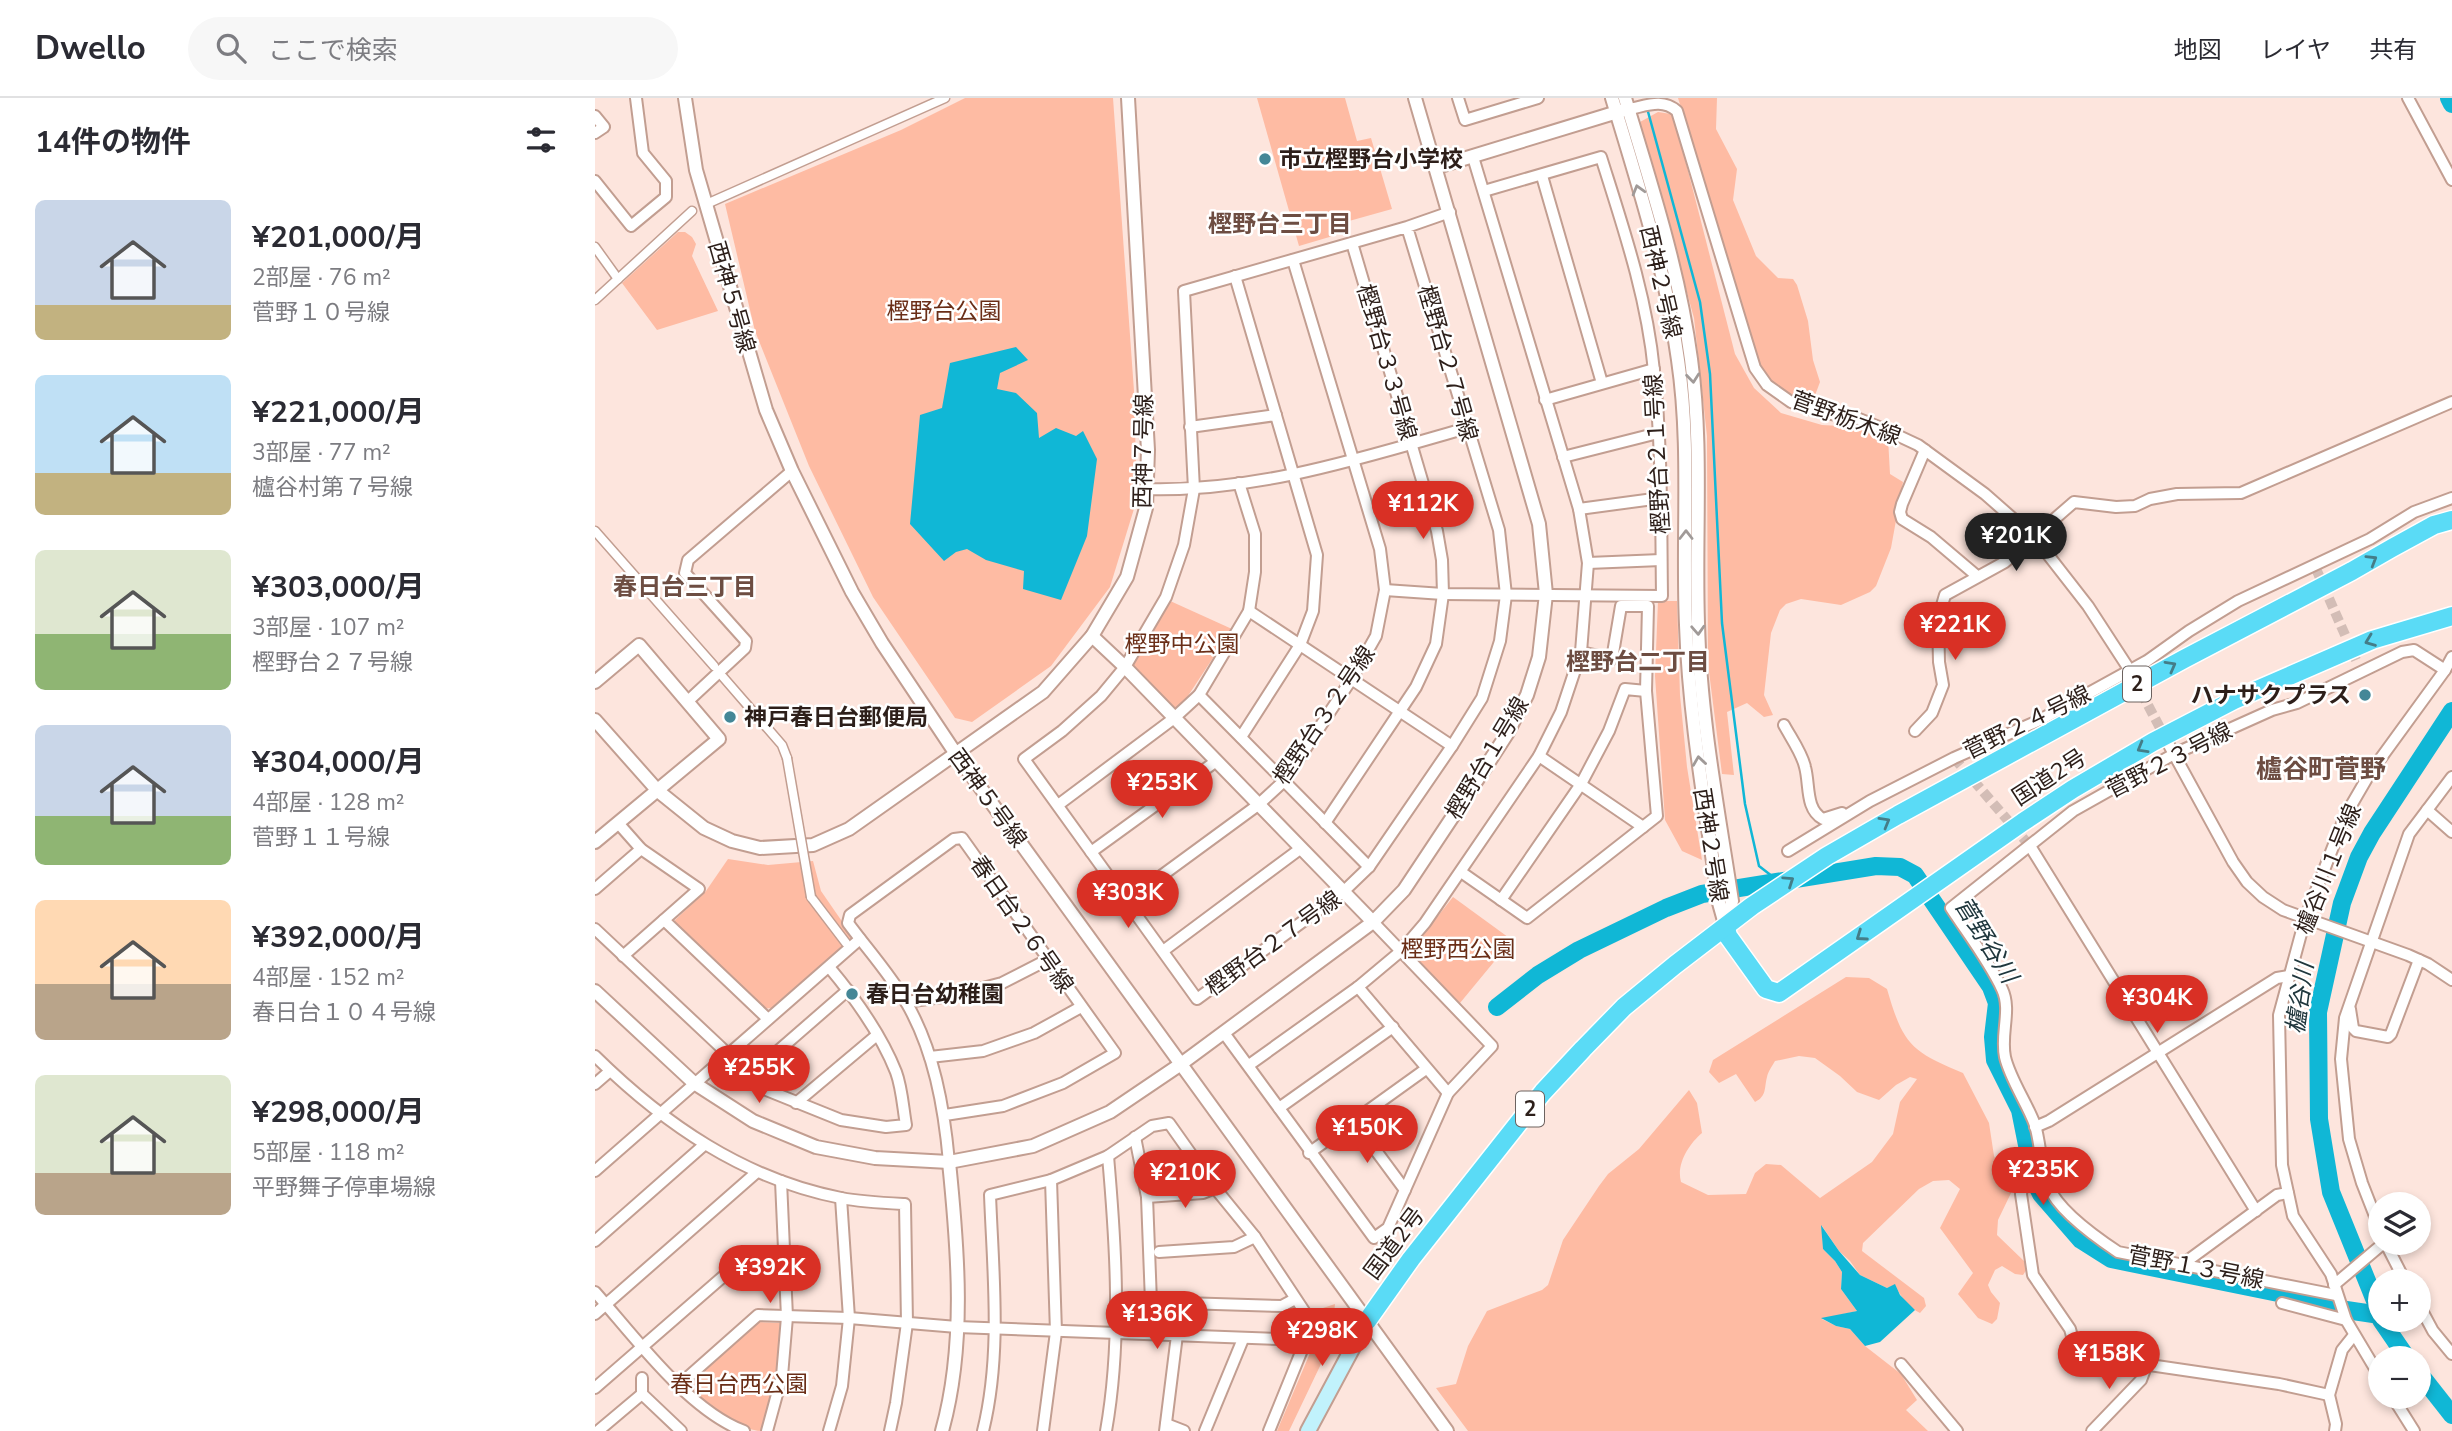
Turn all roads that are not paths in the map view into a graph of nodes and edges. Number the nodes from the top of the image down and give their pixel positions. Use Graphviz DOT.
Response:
graph roads {
  1 [pos="636,98"];
  2 [pos="685,98"];
  3 [pos="945,98"];
  4 [pos="1128,98"];
  5 [pos="1415,98"];
  6 [pos="1458,98"];
  7 [pos="1538,98"];
  8 [pos="1612,98"];
  9 [pos="2408,98"];
  10 [pos="1523,100"];
  11 [pos="1627,107"];
  12 [pos="595,116"];
  13 [pos="595,133"];
  14 [pos="1473,157"];
  15 [pos="1437,167"];
  16 [pos="1542,176"];
  17 [pos="2452,180"];
  18 [pos="595,181"];
  19 [pos="1484,191"];
  20 [pos="711,202"];
  21 [pos="692,211"];
  22 [pos="1450,212"];
  23 [pos="1407,227"];
  24 [pos="1352,243"];
  25 [pos="595,247"];
  26 [pos="1293,260"];
  27 [pos="1235,276"];
  28 [pos="618,279"];
  29 [pos="595,300"];
  30 [pos="1654,369"];
  31 [pos="1602,383"];
  32 [pos="1545,400"];
  33 [pos="2452,402"];
  34 [pos="1276,415"];
  35 [pos="1190,427"];
  36 [pos="1467,428"];
  37 [pos="1658,433"];
  38 [pos="1411,444"];
  39 [pos="1925,450"];
  40 [pos="1563,457"];
  41 [pos="1353,460"];
  42 [pos="792,471"];
  43 [pos="1294,476"];
  44 [pos="1239,483"];
  45 [pos="1147,489"];
  46 [pos="1193,489"];
  47 [pos="1661,498"];
  48 [pos="2452,498"];
  49 [pos="1579,509"];
  50 [pos="2452,520"];
  51 [pos="595,531"];
  52 [pos="2035,538"];
  53 [pos="1661,560"];
  54 [pos="1588,564"];
  55 [pos="1977,576"];
  56 [pos="1385,590"];
  57 [pos="1443,594"];
  58 [pos="1546,594"];
  59 [pos="1586,594"];
  60 [pos="1506,595"];
  61 [pos="1249,611"];
  62 [pos="2443,618"];
  63 [pos="1092,636"];
  64 [pos="1300,645"];
  65 [pos="1581,652"];
  66 [pos="2452,657"];
  67 [pos="714,666"];
  68 [pos="2127,666"];
  69 [pos="1125,667"];
  70 [pos="2445,670"];
  71 [pos="723,677"];
  72 [pos="1351,680"];
  73 [pos="595,682"];
  74 [pos="1646,691"];
  75 [pos="1199,695"];
  76 [pos="688,701"];
  77 [pos="1400,713"];
  78 [pos="1173,719"];
  79 [pos="595,720"];
  80 [pos="1784,725"];
  81 [pos="1915,731"];
  82 [pos="1241,737"];
  83 [pos="1452,746"];
  84 [pos="2172,749"];
  85 [pos="956,754"];
  86 [pos="1539,756"];
  87 [pos="1215,762"];
  88 [pos="2452,777"];
  89 [pos="1283,781"];
  90 [pos="1581,784"];
  91 [pos="658,791"];
  92 [pos="1058,805"];
  93 [pos="1258,806"];
  94 [pos="1858,808"];
  95 [pos="2427,810"];
  96 [pos="618,823"];
  97 [pos="1325,823"];
  98 [pos="1643,827"];
  99 [pos="2452,832"];
  100 [pos="595,842"];
  101 [pos="2030,846"];
  102 [pos="641,849"];
  103 [pos="1300,849"];
  104 [pos="1788,851"];
  105 [pos="1091,852"];
  106 [pos="1369,867"];
  107 [pos="1461,872"];
  108 [pos="595,889"];
  109 [pos="1343,892"];
  110 [pos="1501,900"];
  111 [pos="1127,901"];
  112 [pos="1951,908"];
  113 [pos="2305,919"];
  114 [pos="664,920"];
  115 [pos="1373,922"];
  116 [pos="1726,928"];
  117 [pos="595,929"];
  118 [pos="860,939"];
  119 [pos="2371,940"];
  120 [pos="846,943"];
  121 [pos="1163,951"];
  122 [pos="1401,951"];
  123 [pos="623,956"];
  124 [pos="1047,960"];
  125 [pos="2419,960"];
  126 [pos="829,967"];
  127 [pos="2289,976"];
  128 [pos="2452,980"];
  129 [pos="1358,987"];
  130 [pos="595,990"];
  131 [pos="849,990"];
  132 [pos="906,1002"];
  133 [pos="2350,1004"];
  134 [pos="1081,1007"];
  135 [pos="768,1019"];
  136 [pos="1393,1027"];
  137 [pos="1224,1033"];
  138 [pos="877,1035"];
  139 [pos="2157,1053"];
  140 [pos="728,1054"];
  141 [pos="595,1056"];
  142 [pos="930,1057"];
  143 [pos="1181,1064"];
  144 [pos="1249,1065"];
  145 [pos="1426,1069"];
  146 [pos="610,1071"];
  147 [pos="748,1077"];
  148 [pos="694,1083"];
  149 [pos="595,1084"];
  150 [pos="1448,1093"];
  151 [pos="796,1103"];
  152 [pos="1279,1108"];
  153 [pos="659,1114"];
  154 [pos="944,1115"];
  155 [pos="1354,1121"];
  156 [pos="2035,1127"];
  157 [pos="1135,1138"];
  158 [pos="704,1145"];
  159 [pos="1309,1153"];
  160 [pos="1108,1156"];
  161 [pos="949,1162"];
  162 [pos="595,1171"];
  163 [pos="757,1172"];
  164 [pos="2043,1172"];
  165 [pos="1051,1180"];
  166 [pos="781,1181"];
  167 [pos="1215,1188"];
  168 [pos="1405,1190"];
  169 [pos="2288,1193"];
  170 [pos="1147,1197"];
  171 [pos="841,1198"];
  172 [pos="2368,1198"];
  173 [pos="2256,1211"];
  174 [pos="1255,1237"];
  175 [pos="595,1241"];
  176 [pos="783,1252"];
  177 [pos="1159,1252"];
  178 [pos="2371,1255"];
  179 [pos="2183,1264"];
  180 [pos="2335,1290"];
  181 [pos="595,1292"];
  182 [pos="1296,1299"];
  183 [pos="2282,1303"];
  184 [pos="606,1304"];
  185 [pos="595,1314"];
  186 [pos="787,1317"];
  187 [pos="849,1318"];
  188 [pos="2346,1320"];
  189 [pos="1367,1321"];
  190 [pos="907,1324"];
  191 [pos="957,1327"];
  192 [pos="2431,1327"];
  193 [pos="995,1329"];
  194 [pos="1056,1332"];
  195 [pos="1115,1334"];
  196 [pos="1177,1335"];
  197 [pos="2354,1335"];
  198 [pos="1243,1339"];
  199 [pos="1306,1340"];
  200 [pos="642,1345"];
  201 [pos="2452,1354"];
  202 [pos="2368,1358"];
  203 [pos="1901,1364"];
  204 [pos="2147,1364"];
  205 [pos="642,1378"];
  206 [pos="679,1385"];
  207 [pos="595,1388"];
  208 [pos="642,1394"];
  209 [pos="2329,1395"];
  210 [pos="2400,1409"];
  211 [pos="1166,1428"];
  212 [pos="741,1430"];
  213 [pos="598,1431"];
  214 [pos="679,1431"];
  215 [pos="767,1431"];
  216 [pos="829,1431"];
  217 [pos="890,1431"];
  218 [pos="942,1431"];
  219 [pos="983,1431"];
  220 [pos="1043,1431"];
  221 [pos="1106,1431"];
  222 [pos="1184,1431"];
  223 [pos="1205,1431"];
  224 [pos="1269,1431"];
  225 [pos="1308,1431"];
  226 [pos="1447,1431"];
  227 [pos="1957,1431"];
  228 [pos="2092,1431"];
  229 [pos="2335,1431"];
  230 [pos="2414,1431"];
  1 -- 18 [label="street"];
  2 -- 42 [label="street, 西神５号線"];
  3 -- 20 [label="street"];
  4 -- 45 [label="street, 西神７号線"];
  5 -- 15 [label="street, 樫野台１号線"];
  6 -- 10 [label="street"];
  7 -- 10 [label="street"];
  8 -- 11 [label="street, 西神２号線"];
  9 -- 17 [label="street"];
  11 -- 14 [label="street"];
  11 -- 39 [label="street, 菅野栃木線"];
  11 -- 116 [label="street, 西神２号線"];
  12 -- 13 [label="street"];
  14 -- 15 [label="street"];
  14 -- 19 [label="street"];
  15 -- 22 [label="street, 樫野台１号線"];
  16 -- 19 [label="street, 樫野台２１号線"];
  16 -- 30 [label="street, 樫野台２１号線"];
  16 -- 31 [label="street"];
  19 -- 32 [label="street"];
  21 -- 28 [label="street"];
  22 -- 23 [label="street, 樫野台２７号線"];
  22 -- 58 [label="street, 樫野台１号線"];
  23 -- 24 [label="street, 樫野台２７号線"];
  23 -- 36 [label="street, 樫野台２７号線"];
  24 -- 26 [label="street, 樫野台２７号線"];
  24 -- 38 [label="street, 樫野台３３号線"];
  25 -- 28 [label="street"];
  26 -- 27 [label="street, 樫野台２７号線"];
  26 -- 41 [label="street, 樫野台３２号線"];
  27 -- 34 [label="street"];
  27 -- 35 [label="street, 樫野台２７号線"];
  28 -- 29 [label="street"];
  30 -- 31 [label="street"];
  30 -- 37 [label="street, 樫野台２１号線"];
  31 -- 32 [label="street"];
  32 -- 40 [label="street"];
  33 -- 52 [label="street"];
  34 -- 35 [label="street"];
  34 -- 43 [label="street"];
  35 -- 46 [label="street, 樫野台２７号線"];
  36 -- 38 [label="street"];
  36 -- 60 [label="street, 樫野台２７号線"];
  37 -- 40 [label="street"];
  37 -- 47 [label="street, 樫野台２１号線"];
  38 -- 41 [label="street"];
  38 -- 57 [label="street, 樫野台３３号線"];
  39 -- 52 [label="street, 菅野栃木線"];
  39 -- 55 [label="street"];
  40 -- 49 [label="street"];
  41 -- 43 [label="street"];
  41 -- 56 [label="street, 樫野台３２号線"];
  42 -- 76 [label="street"];
  42 -- 85 [label="street, 西神５号線"];
  43 -- 44 [label="street"];
  43 -- 64 [label="street"];
  44 -- 46 [label="street"];
  44 -- 61 [label="street"];
  45 -- 46 [label="street"];
  45 -- 63 [label="street, 西神７号線"];
  46 -- 69 [label="street, 樫野台２７号線"];
  47 -- 49 [label="street"];
  47 -- 53 [label="street, 樫野台２１号線"];
  48 -- 94 [label="street, 菅野２４号線"];
  49 -- 54 [label="street"];
  116 -- 50 [label="highway, 国道2号 / 2, one-way"];
  51 -- 67 [label="street"];
  52 -- 55 [label="street"];
  52 -- 68 [label="street, 菅野栃木線"];
  53 -- 54 [label="street"];
  53 -- 59 [label="street, 樫野台２１号線"];
  54 -- 59 [label="street"];
  55 -- 81 [label="street"];
  56 -- 57 [label="street, 樫野台２１号線"];
  56 -- 72 [label="street, 樫野台３２号線"];
  57 -- 60 [label="street, 樫野台２１号線"];
  57 -- 77 [label="street, 樫野台３３号線"];
  58 -- 59 [label="street, 樫野台２１号線"];
  58 -- 60 [label="street, 樫野台２１号線"];
  58 -- 115 [label="street, 樫野台１号線"];
  59 -- 65 [label="street"];
  60 -- 83 [label="street, 樫野台２７号線"];
  61 -- 64 [label="street"];
  61 -- 75 [label="street"];
  62 -- 116 [label="highway, 国道2号, one-way"];
  63 -- 69 [label="street"];
  63 -- 85 [label="street, 西神７号線"];
  64 -- 72 [label="street"];
  64 -- 82 [label="street"];
  65 -- 74 [label="street"];
  65 -- 86 [label="street"];
  66 -- 70 [label="street, 櫨谷川１号線"];
  69 -- 78 [label="street"];
  69 -- 92 [label="street, 樫野台２７号線"];
  70 -- 84 [label="street, 菅野２３号線"];
  70 -- 113 [label="street, 櫨谷川１号線"];
  71 -- 120 [label="street, bridge"];
  72 -- 77 [label="street"];
  72 -- 89 [label="street, 樫野台３２号線"];
  73 -- 76 [label="street"];
  74 -- 90 [label="street"];
  74 -- 98 [label="street"];
  75 -- 78 [label="street"];
  75 -- 82 [label="street"];
  76 -- 91 [label="street"];
  77 -- 83 [label="street"];
  77 -- 97 [label="street, 樫野台３３号線"];
  78 -- 87 [label="street"];
  78 -- 92 [label="street"];
  79 -- 91 [label="street, 西神７号線"];
  80 -- 94 [label="street"];
  82 -- 89 [label="street"];
  83 -- 106 [label="street, 樫野台２７号線"];
  84 -- 101 [label="street, 菅野２３号線"];
  84 -- 113 [label="street"];
  85 -- 91 [label="street, 西神７号線"];
  85 -- 143 [label="street, 西神５号線"];
  86 -- 90 [label="street"];
  86 -- 107 [label="street"];
  87 -- 93 [label="street"];
  87 -- 105 [label="street"];
  88 -- 95 [label="street"];
  89 -- 93 [label="street, 樫野台３２号線"];
  89 -- 97 [label="street"];
  90 -- 98 [label="street"];
  90 -- 110 [label="street"];
  91 -- 96 [label="street"];
  92 -- 105 [label="street, 樫野台２７号線"];
  93 -- 103 [label="street"];
  93 -- 111 [label="street, 樫野台３２号線"];
  94 -- 104 [label="street, 菅野２４号線"];
  95 -- 99 [label="street"];
  95 -- 119 [label="street"];
  96 -- 100 [label="street"];
  96 -- 102 [label="street"];
  97 -- 106 [label="street"];
  98 -- 110 [label="street"];
  101 -- 112 [label="street, 菅野２３号線"];
  101 -- 139 [label="street"];
  102 -- 108 [label="street"];
  102 -- 114 [label="street"];
  103 -- 109 [label="street"];
  103 -- 121 [label="street"];
  105 -- 111 [label="street, 樫野台２７号線"];
  106 -- 109 [label="street, 樫野台２７号線"];
  107 -- 110 [label="street"];
  107 -- 122 [label="street"];
  109 -- 115 [label="street"];
  109 -- 121 [label="street, 樫野台２７号線"];
  111 -- 121 [label="street, 樫野台２７号線"];
  112 -- 156 [label="street, 菅野１３号線"];
  113 -- 119 [label="street"];
  113 -- 127 [label="street, 櫨谷川１号線"];
  114 -- 123 [label="street"];
  114 -- 135 [label="street"];
  115 -- 122 [label="street"];
  115 -- 137 [label="street, 樫野台１号線"];
  116 -- 189 [label="highway, 国道2号 / 2"];
  117 -- 123 [label="street"];
  118 -- 124 [label="street, 春日台２６号線"];
  118 -- 126 [label="street"];
  118 -- 132 [label="street, 春日台２６号線"];
  119 -- 125 [label="street"];
  119 -- 133 [label="street"];
  122 -- 129 [label="street"];
  122 -- 150 [label="street"];
  123 -- 140 [label="street"];
  124 -- 132 [label="street"];
  124 -- 134 [label="street, 春日台２６号線"];
  125 -- 128 [label="street"];
  125 -- 133 [label="street"];
  126 -- 131 [label="street"];
  126 -- 135 [label="street"];
  127 -- 139 [label="street"];
  127 -- 169 [label="street, 櫨谷川１号線"];
  129 -- 136 [label="street"];
  129 -- 144 [label="street"];
  130 -- 148 [label="street, 樫野台１号線"];
  131 -- 138 [label="street"];
  131 -- 147 [label="street"];
  132 -- 142 [label="street, 春日台２６号線"];
  133 -- 172 [label="street"];
  134 -- 142 [label="street"];
  134 -- 154 [label="street, 春日台２６号線"];
  135 -- 140 [label="street"];
  136 -- 145 [label="street"];
  136 -- 152 [label="street"];
  137 -- 143 [label="street, 樫野台１号線"];
  137 -- 144 [label="street"];
  138 -- 151 [label="street"];
  138 -- 151 [label="street"];
  139 -- 156 [label="street"];
  139 -- 173 [label="street"];
  140 -- 147 [label="street"];
  140 -- 148 [label="street"];
  141 -- 146 [label="street"];
  142 -- 154 [label="street, 春日台２６号線"];
  143 -- 161 [label="street, 樫野台１号線"];
  143 -- 189 [label="street, 西神５号線"];
  144 -- 152 [label="street"];
  145 -- 150 [label="street"];
  145 -- 155 [label="street"];
  146 -- 149 [label="street"];
  146 -- 153 [label="street"];
  147 -- 151 [label="street"];
  148 -- 153 [label="street"];
  148 -- 161 [label="street, 樫野台１号線"];
  150 -- 168 [label="street"];
  152 -- 159 [label="street"];
  153 -- 158 [label="street"];
  153 -- 162 [label="street"];
  154 -- 161 [label="street, 春日台２６号線"];
  155 -- 159 [label="street"];
  155 -- 168 [label="street"];
  156 -- 164 [label="street, 菅野１３号線"];
  157 -- 160 [label="street"];
  157 -- 167 [label="street"];
  157 -- 170 [label="street"];
  158 -- 163 [label="street"];
  158 -- 175 [label="street"];
  159 -- 168 [label="street"];
  160 -- 165 [label="street"];
  160 -- 195 [label="street"];
  161 -- 191 [label="street"];
  163 -- 166 [label="street"];
  163 -- 184 [label="street"];
  164 -- 179 [label="street, 菅野１３号線"];
  164 -- 204 [label="street"];
  165 -- 193 [label="street"];
  165 -- 194 [label="street"];
  166 -- 171 [label="street"];
  166 -- 176 [label="street"];
  167 -- 170 [label="street"];
  167 -- 174 [label="street"];
  169 -- 173 [label="street"];
  169 -- 180 [label="street, 櫨谷川１号線"];
  170 -- 182 [label="street"];
  171 -- 187 [label="street"];
  171 -- 190 [label="street"];
  173 -- 179 [label="street"];
  174 -- 177 [label="street"];
  174 -- 182 [label="street"];
  176 -- 186 [label="street"];
  176 -- 200 [label="street"];
  178 -- 180 [label="street"];
  179 -- 180 [label="street, 菅野１３号線"];
  180 -- 188 [label="street, 櫨谷川１号線"];
  181 -- 184 [label="street"];
  182 -- 199 [label="street"];
  183 -- 188 [label="street"];
  184 -- 185 [label="street"];
  184 -- 200 [label="street"];
  186 -- 187 [label="street"];
  186 -- 206 [label="street"];
  186 -- 215 [label="street"];
  187 -- 190 [label="street"];
  187 -- 216 [label="street"];
  188 -- 197 [label="street, 櫨谷川１号線"];
  189 -- 225 [label="main road"];
  189 -- 226 [label="street"];
  190 -- 191 [label="street"];
  190 -- 217 [label="street"];
  191 -- 193 [label="street"];
  191 -- 218 [label="street"];
  192 -- 201 [label="street"];
  193 -- 194 [label="street"];
  193 -- 219 [label="street"];
  194 -- 195 [label="street"];
  194 -- 220 [label="street"];
  195 -- 196 [label="street"];
  195 -- 221 [label="street"];
  196 -- 198 [label="street"];
  196 -- 211 [label="street"];
  197 -- 202 [label="street, 櫨谷川１号線"];
  197 -- 209 [label="street"];
  198 -- 199 [label="street"];
  198 -- 223 [label="street"];
  199 -- 224 [label="street"];
  200 -- 206 [label="street"];
  200 -- 207 [label="street"];
  203 -- 227 [label="street"];
  204 -- 209 [label="street"];
  204 -- 228 [label="street"];
  205 -- 208 [label="street"];
  206 -- 212 [label="street"];
  208 -- 213 [label="street"];
  208 -- 214 [label="street"];
  209 -- 229 [label="street"];
  210 -- 230 [label="street"];
  211 -- 222 [label="street"];
}
